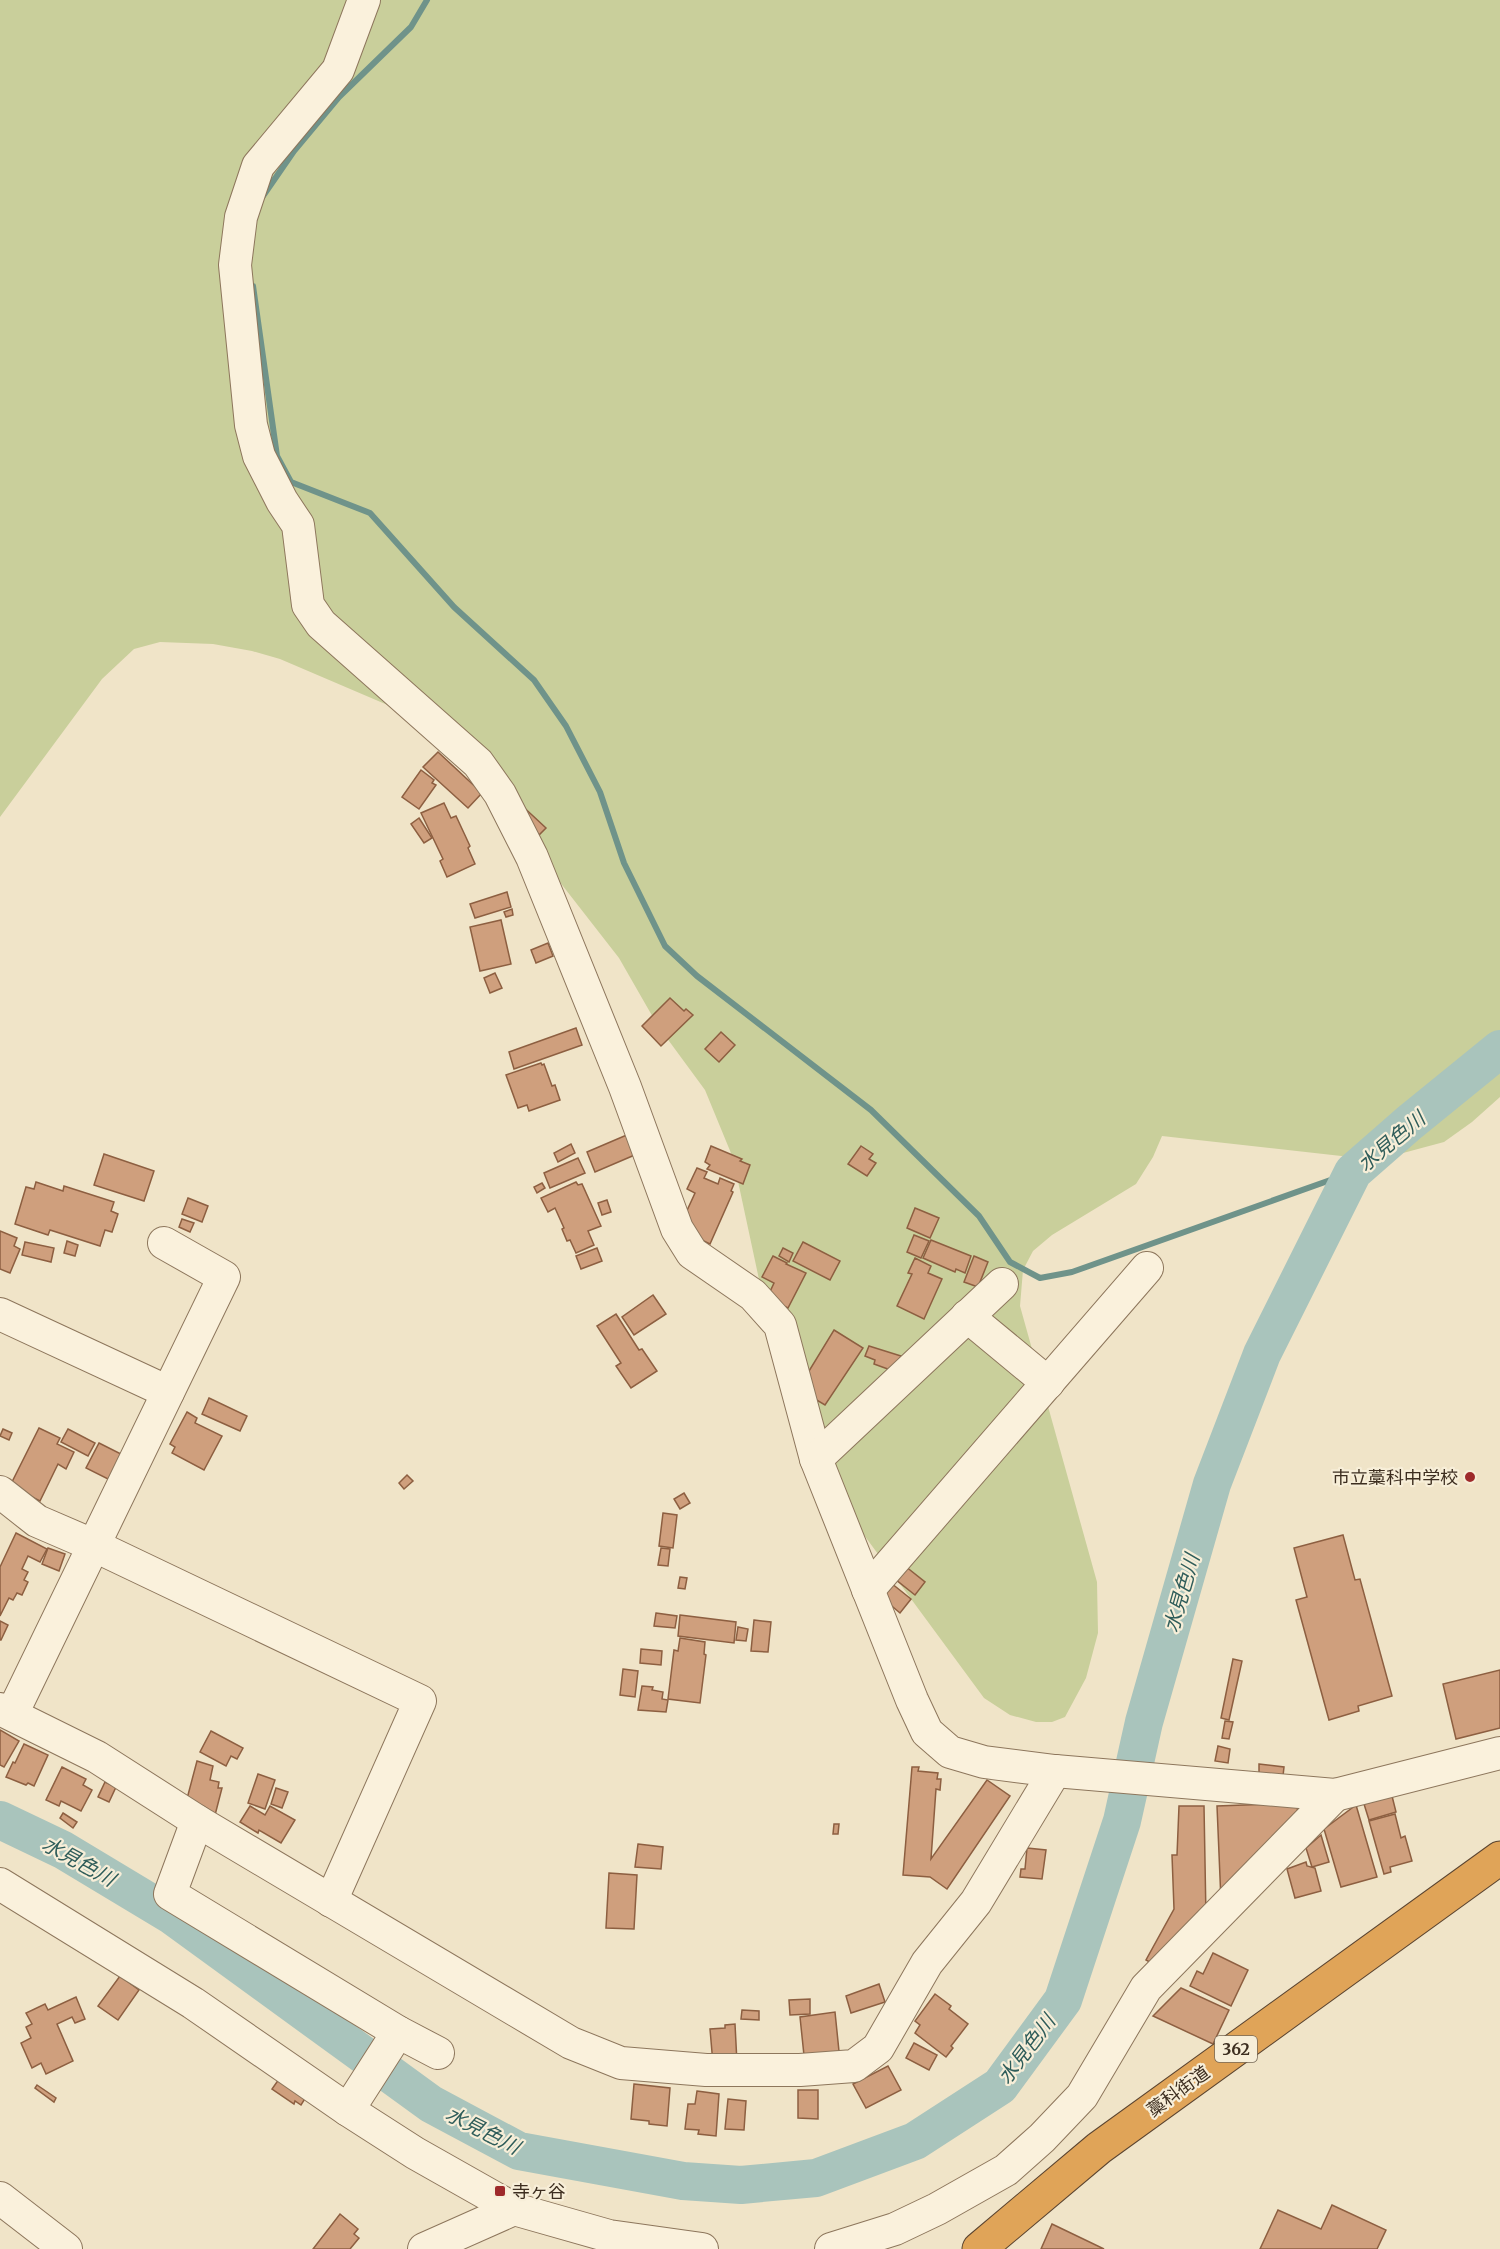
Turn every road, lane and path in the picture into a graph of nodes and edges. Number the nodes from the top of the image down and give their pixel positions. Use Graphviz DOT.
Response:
graph roads {
  1 [pos="364,0"];
  2 [pos="164,1243"];
  3 [pos="1148,1268"];
  4 [pos="1002,1284"];
  5 [pos="0,1314"];
  6 [pos="967,1317"];
  7 [pos="1048,1383"];
  8 [pos="168,1392"];
  9 [pos="816,1459"];
  10 [pos="0,1492"];
  11 [pos="95,1546"];
  12 [pos="868,1590"];
  13 [pos="6,1712"];
  14 [pos="1500,1753"];
  15 [pos="1068,1771"];
  16 [pos="1335,1795"];
  17 [pos="197,1821"];
  18 [pos="1500,1858"];
  19 [pos="0,1884"];
  20 [pos="331,1901"];
  21 [pos="398,2032"];
  22 [pos="438,2053"];
  23 [pos="354,2102"];
  24 [pos="0,2198"];
  25 [pos="514,2209"];
  26 [pos="66,2249"];
  27 [pos="424,2249"];
  28 [pos="702,2249"];
  29 [pos="831,2249"];
  30 [pos="979,2249"];
  1 -- 9 [label="street"];
  2 -- 8 [label="street"];
  3 -- 7 [label="street"];
  4 -- 6 [label="street"];
  5 -- 8 [label="street"];
  6 -- 7 [label="street"];
  6 -- 9 [label="street"];
  7 -- 12 [label="street"];
  8 -- 11 [label="street"];
  9 -- 12 [label="street"];
  10 -- 11 [label="street"];
  11 -- 13 [label="street"];
  11 -- 20 [label="street"];
  12 -- 15 [label="street"];
  13 -- 17 [label="street"];
  14 -- 16 [label="street"];
  15 -- 16 [label="street"];
  15 -- 20 [label="street"];
  16 -- 29 [label="street"];
  17 -- 20 [label="street"];
  17 -- 21 [label="street"];
  18 -- 30 [label="highway, 藁科街道 / 362"];
  19 -- 23 [label="street"];
  21 -- 22 [label="street"];
  21 -- 23 [label="street"];
  23 -- 25 [label="street"];
  24 -- 26 [label="street"];
  25 -- 27 [label="street"];
  25 -- 28 [label="street"];
}
